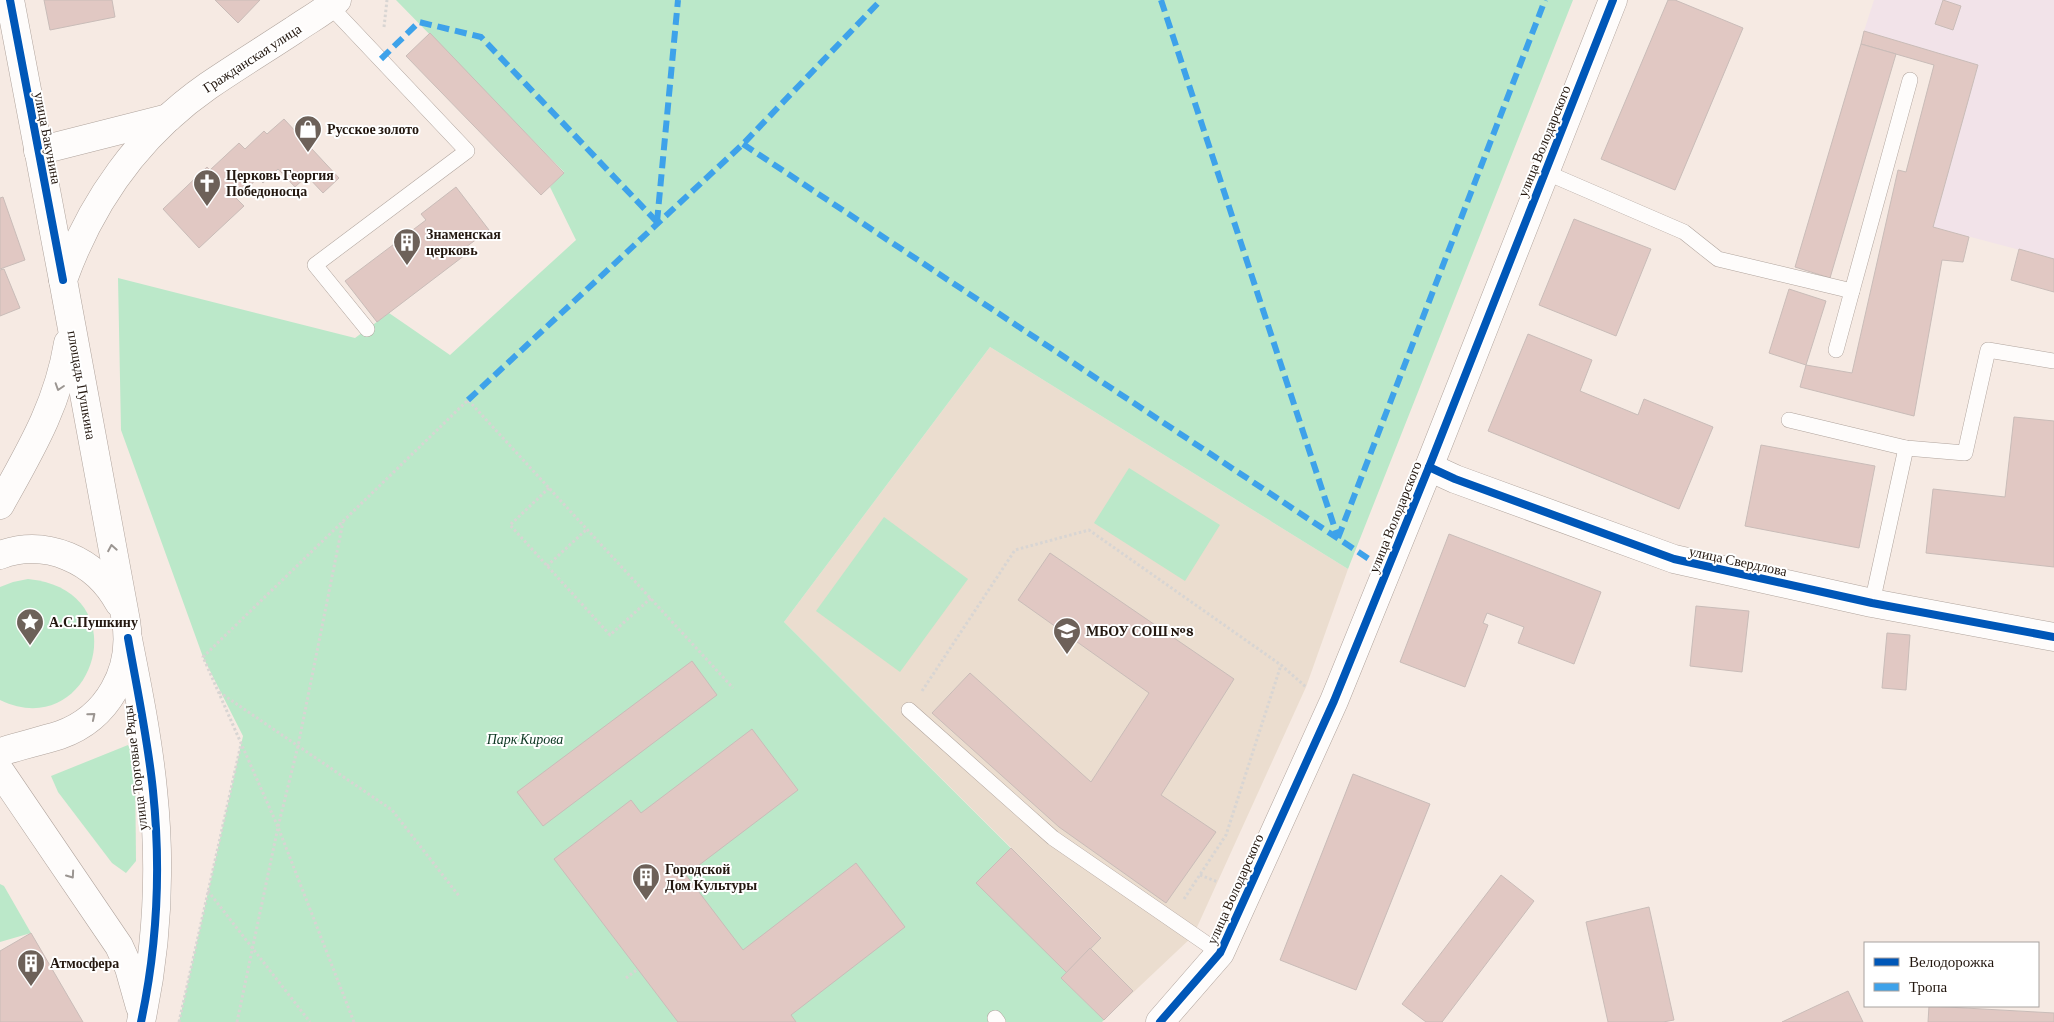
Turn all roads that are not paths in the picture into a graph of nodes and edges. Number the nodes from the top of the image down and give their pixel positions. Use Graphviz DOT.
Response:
graph roads {
  1 [pos="10,0"];
  2 [pos="1613,0"];
  3 [pos="334,3"];
  4 [pos="1910,80"];
  5 [pos="168,118"];
  6 [pos="38,151"];
  7 [pos="1545,172"];
  8 [pos="63,280"];
  9 [pos="1852,290"];
  10 [pos="70,322"];
  11 [pos="367,329"];
  12 [pos="1836,350"];
  13 [pos="2054,361"];
  14 [pos="1789,420"];
  15 [pos="1906,448"];
  16 [pos="1429,467"];
  17 [pos="0,505"];
  18 [pos="0,536"];
  19 [pos="51,551"];
  20 [pos="0,555"];
  21 [pos="1872,603"];
  22 [pos="126,625"];
  23 [pos="2054,637"];
  24 [pos="909,710"];
  25 [pos="0,734"];
  26 [pos="49,737"];
  27 [pos="0,752"];
  28 [pos="0,771"];
  29 [pos="0,808"];
  30 [pos="43,835"];
  31 [pos="1220,953"];
  32 [pos="142,1019"];
  33 [pos="1160,1022"];
  1 -- 6 [label="street, улица Бакунина"];
  2 -- 7 [label="street, улица Володарского"];
  3 -- 5 [label="street, Гражданская улица"];
  3 -- 11 [label="lane"];
  4 -- 9 [label="lane"];
  5 -- 6 [label="street, Гражданская улица"];
  5 -- 8 [label="street, Гражданская улица"];
  6 -- 8 [label="street, улица Бакунина"];
  7 -- 9 [label="lane"];
  7 -- 16 [label="street, улица Володарского"];
  8 -- 10 [label="street, улица Бакунина"];
  9 -- 12 [label="lane"];
  10 -- 17 [label="street, площадь Пушкина, one-way"];
  22 -- 10 [label="street, площадь Пушкина, one-way"];
  13 -- 15 [label="lane"];
  14 -- 15 [label="lane"];
  15 -- 21 [label="lane"];
  16 -- 21 [label="street, улица Свердлова"];
  16 -- 31 [label="street, улица Володарского"];
  18 -- 19 [label="street"];
  19 -- 20 [label="street"];
  19 -- 22 [label="street"];
  21 -- 23 [label="street, улица Свердлова"];
  26 -- 22 [label="street, площадь Пушкина, one-way"];
  22 -- 32 [label="street, улица Торговые Ряды"];
  24 -- 31 [label="lane"];
  25 -- 26 [label="street, площадь Пушкина"];
  26 -- 27 [label="street, площадь Пушкина"];
  28 -- 30 [label="street, улица Торговые Ряды"];
  29 -- 30 [label="street, улица Торговые Ряды"];
  30 -- 32 [label="street, улица Торговые Ряды, one-way"];
  31 -- 33 [label="street, улица Володарского"];
}
